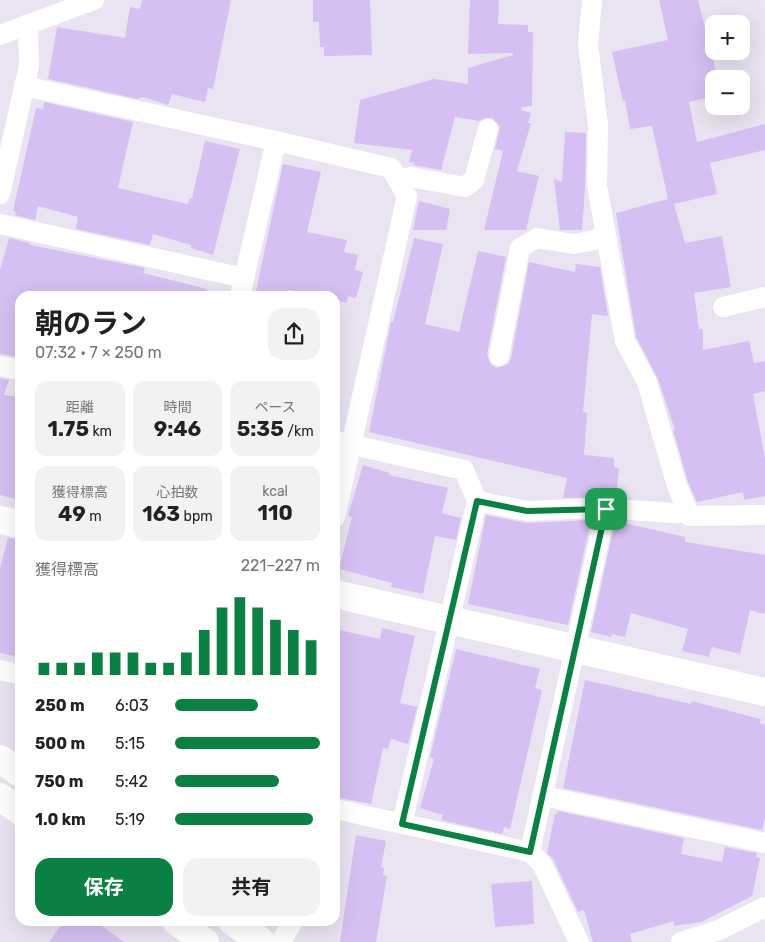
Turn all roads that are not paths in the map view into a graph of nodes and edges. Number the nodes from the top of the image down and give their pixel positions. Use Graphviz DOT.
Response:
graph roads {
  1 [pos="592,0"];
  2 [pos="83,2"];
  3 [pos="28,24"];
  4 [pos="0,35"];
  5 [pos="24,86"];
  6 [pos="488,129"];
  7 [pos="276,141"];
  8 [pos="398,180"];
  9 [pos="0,194"];
  10 [pos="0,224"];
  11 [pos="605,234"];
  12 [pos="242,287"];
  13 [pos="765,297"];
  14 [pos="723,307"];
  15 [pos="500,356"];
  16 [pos="0,366"];
  17 [pos="15,369"];
  18 [pos="343,443"];
  19 [pos="340,471"];
  20 [pos="477,501"];
  21 [pos="606,509"];
  22 [pos="688,512"];
  23 [pos="765,516"];
  24 [pos="0,520"];
  25 [pos="15,523"];
  26 [pos="340,595"];
  27 [pos="449,620"];
  28 [pos="574,649"];
  29 [pos="0,670"];
  30 [pos="15,673"];
  31 [pos="765,692"];
  32 [pos="0,759"];
  33 [pos="15,770"];
  34 [pos="543,796"];
  35 [pos="0,797"];
  36 [pos="15,808"];
  37 [pos="340,810"];
  38 [pos="402,824"];
  39 [pos="765,843"];
  40 [pos="530,852"];
  41 [pos="765,907"];
  42 [pos="183,926"];
  43 [pos="239,926"];
  44 [pos="289,926"];
  45 [pos="720,936"];
  46 [pos="205,942"];
  47 [pos="262,942"];
  48 [pos="280,942"];
  49 [pos="579,942"];
  50 [pos="681,942"];
  1 -- 11 [label="street"];
  2 -- 3 [label="street"];
  3 -- 4 [label="street"];
  3 -- 5 [label="street"];
  5 -- 7 [label="street"];
  5 -- 9 [label="street"];
  6 -- 8 [label="street"];
  7 -- 8 [label="street"];
  7 -- 12 [label="street"];
  8 -- 18 [label="street"];
  10 -- 12 [label="street"];
  11 -- 15 [label="street"];
  11 -- 22 [label="street"];
  13 -- 14 [label="street"];
  16 -- 17 [label="street"];
  18 -- 19 [label="street"];
  18 -- 20 [label="street"];
  20 -- 21 [label="street"];
  20 -- 27 [label="street"];
  21 -- 22 [label="street"];
  21 -- 28 [label="street"];
  22 -- 23 [label="street"];
  24 -- 25 [label="street"];
  26 -- 27 [label="street"];
  27 -- 28 [label="street"];
  27 -- 38 [label="street"];
  28 -- 31 [label="street"];
  28 -- 34 [label="street"];
  29 -- 30 [label="street"];
  32 -- 33 [label="street"];
  34 -- 39 [label="street"];
  34 -- 40 [label="street"];
  35 -- 36 [label="street"];
  37 -- 38 [label="street"];
  38 -- 40 [label="street"];
  40 -- 49 [label="street"];
  41 -- 45 [label="street"];
  42 -- 46 [label="street"];
  43 -- 47 [label="street"];
  44 -- 48 [label="street"];
  45 -- 50 [label="street"];
}
